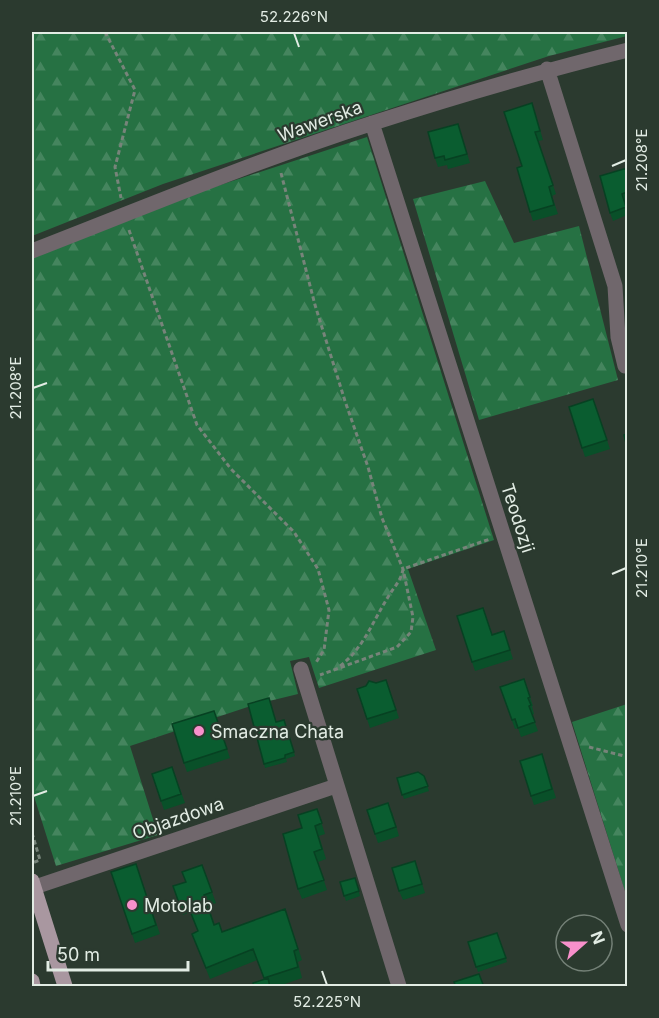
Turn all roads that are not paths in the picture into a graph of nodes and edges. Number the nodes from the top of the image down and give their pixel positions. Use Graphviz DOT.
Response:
graph roads {
  1 [pos="627,50"];
  2 [pos="547,69"];
  3 [pos="372,123"];
  4 [pos="32,250"];
  5 [pos="625,366"];
  6 [pos="302,675"];
  7 [pos="336,786"];
  8 [pos="32,886"];
  9 [pos="627,925"];
  10 [pos="32,981"];
  11 [pos="33,987"];
  12 [pos="65,987"];
  13 [pos="399,987"];
  1 -- 2 [label="street, Wawerska"];
  2 -- 3 [label="street, Wawerska"];
  2 -- 5 [label="street"];
  3 -- 4 [label="street, Wawerska"];
  3 -- 9 [label="street, Teodozji"];
  6 -- 7 [label="street"];
  7 -- 8 [label="street, Objazdowa"];
  7 -- 13 [label="street"];
  8 -- 12 [label="main road"];
  10 -- 11 [label="main road"];
}
